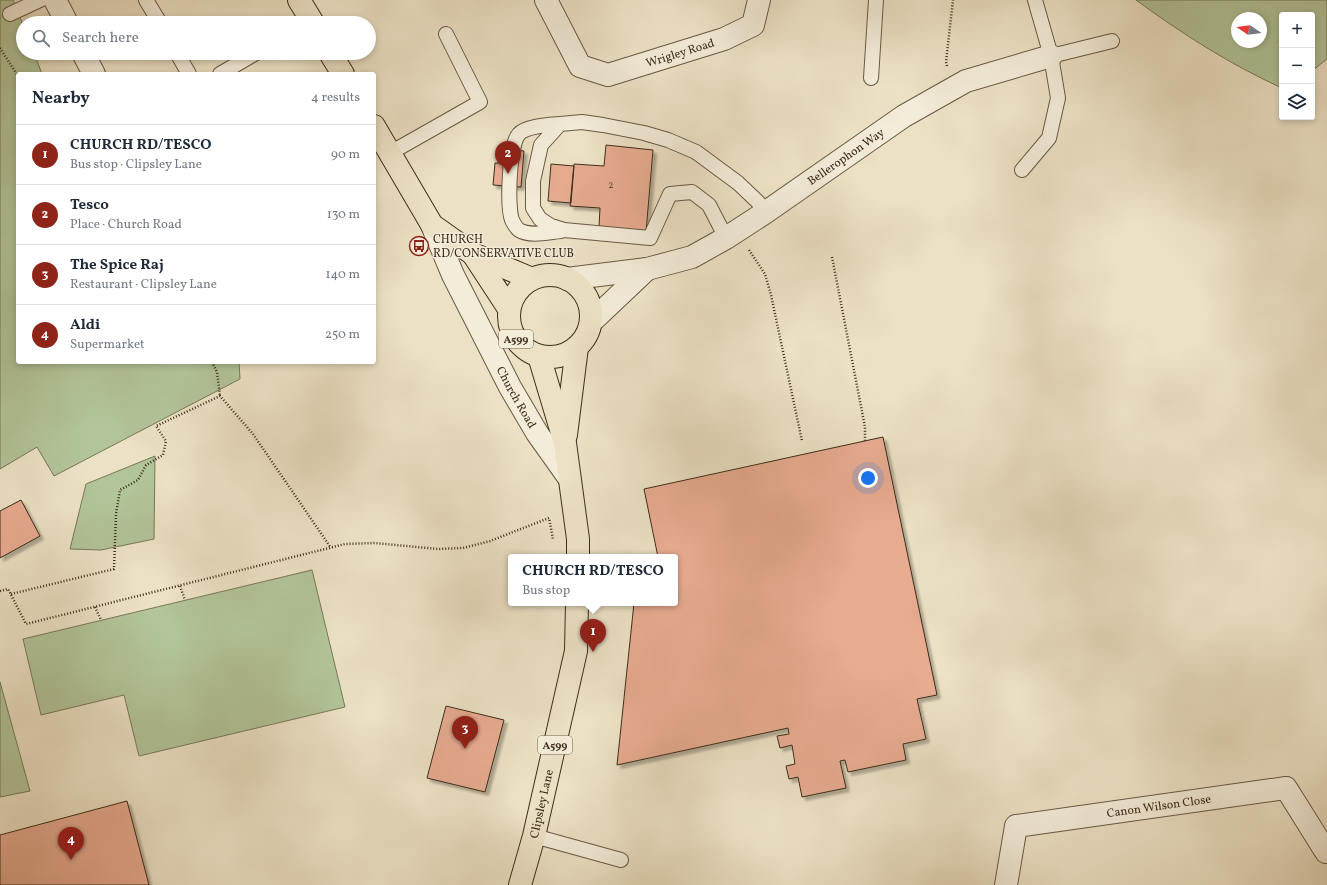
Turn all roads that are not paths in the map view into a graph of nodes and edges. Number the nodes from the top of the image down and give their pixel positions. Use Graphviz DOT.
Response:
graph roads {
  1 [pos="40,0"];
  2 [pos="55,0"];
  3 [pos="146,0"];
  4 [pos="299,0"];
  5 [pos="546,0"];
  6 [pos="759,0"];
  7 [pos="876,0"];
  8 [pos="1035,0"];
  9 [pos="10,14"];
  10 [pos="63,16"];
  11 [pos="156,16"];
  12 [pos="308,16"];
  13 [pos="446,34"];
  14 [pos="1112,41"];
  15 [pos="1051,56"];
  16 [pos="87,60"];
  17 [pos="181,60"];
  18 [pos="244,60"];
  19 [pos="334,60"];
  20 [pos="93,72"];
  21 [pos="188,72"];
  22 [pos="223,72"];
  23 [pos="342,72"];
  24 [pos="871,78"];
  25 [pos="560,124"];
  26 [pos="376,129"];
  27 [pos="390,153"];
  28 [pos="1022,170"];
  29 [pos="766,212"];
  30 [pos="432,224"];
  31 [pos="564,230"];
  32 [pos="731,235"];
  33 [pos="473,254"];
  34 [pos="647,269"];
  35 [pos="532,279"];
  36 [pos="567,279"];
  37 [pos="509,309"];
  38 [pos="591,322"];
  39 [pos="578,347"];
  40 [pos="539,356"];
  41 [pos="565,444"];
  42 [pos="569,478"];
  43 [pos="578,554"];
  44 [pos="577,606"];
  45 [pos="534,836"];
  46 [pos="1326,852"];
  47 [pos="621,860"];
  48 [pos="520,885"];
  49 [pos="1006,885"];
  1 -- 9 [label="lane"];
  2 -- 10 [label="street"];
  3 -- 11 [label="lane"];
  4 -- 12 [label="main road"];
  5 -- 6 [label="street, Wrigley Road"];
  7 -- 24 [label="lane"];
  8 -- 15 [label="lane"];
  13 -- 27 [label="lane"];
  14 -- 15 [label="lane"];
  15 -- 28 [label="lane"];
  15 -- 29 [label="street, Bellerophon Way"];
  16 -- 20 [label="street"];
  17 -- 21 [label="lane"];
  18 -- 22 [label="lane"];
  19 -- 23 [label="main road"];
  25 -- 29 [label="lane"];
  25 -- 31 [label="lane"];
  25 -- 31 [label="lane"];
  26 -- 27 [label="main road, Church Road / A599"];
  27 -- 30 [label="main road, Church Road / A599"];
  29 -- 32 [label="street, Bellerophon Way"];
  30 -- 33 [label="main road, Church Road / A599"];
  30 -- 42 [label="street, Church Road / A599"];
  31 -- 32 [label="lane"];
  32 -- 34 [label="street, Bellerophon Way"];
  33 -- 35 [label="main road, Church Road / A599"];
  33 -- 37 [label="main road, Church Road / A599"];
  34 -- 36 [label="street, Bellerophon Way"];
  34 -- 38 [label="street, Bellerophon Way"];
  35 -- 36 [label="main road"];
  35 -- 37 [label="main road"];
  36 -- 38 [label="main road"];
  37 -- 40 [label="main road, A599"];
  38 -- 39 [label="main road, A599"];
  39 -- 40 [label="main road, A599"];
  39 -- 41 [label="main road, Church Road / A599"];
  40 -- 41 [label="main road, Church Road / A599"];
  41 -- 42 [label="main road, Church Road / A599"];
  42 -- 43 [label="main road, Church Road / A599"];
  44 -- 45 [label="main road, Clipsley Lane / A599"];
  45 -- 47 [label="lane"];
  45 -- 48 [label="main road, Clipsley Lane / A599"];
  46 -- 49 [label="street, Canon Wilson Close"];
}
